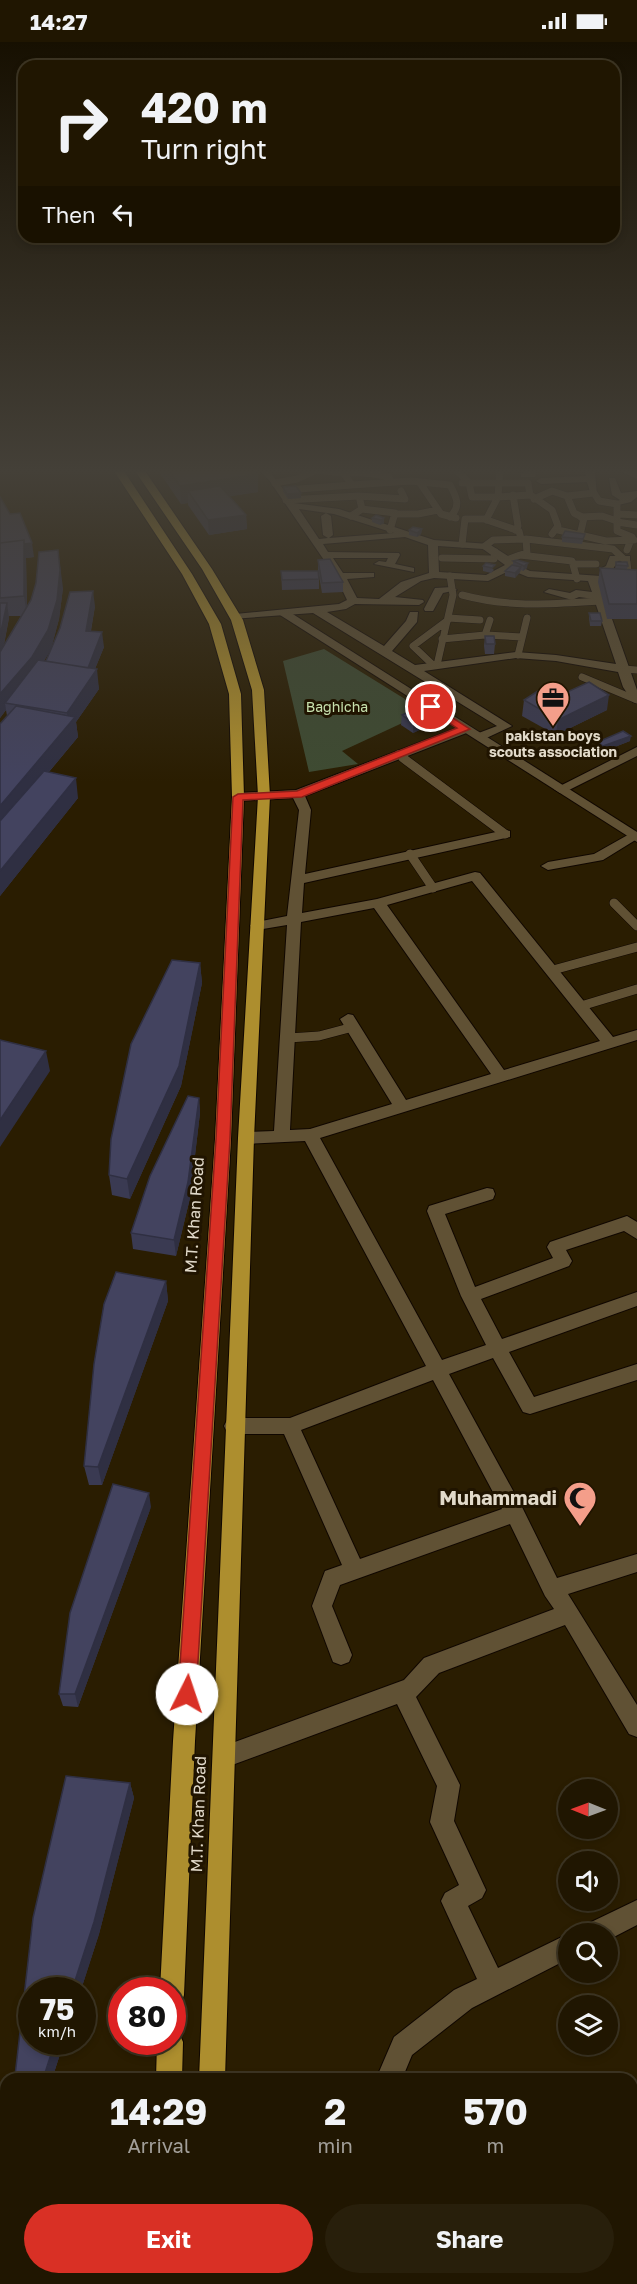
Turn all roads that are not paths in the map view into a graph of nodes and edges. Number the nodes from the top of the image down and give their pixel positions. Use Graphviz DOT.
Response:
graph roads {
  1 [pos="186,573"];
  2 [pos="209,573"];
  3 [pos="337,573"];
  4 [pos="497,573"];
  5 [pos="517,573"];
  6 [pos="573,573"];
  7 [pos="606,573"];
  8 [pos="370,575"];
  9 [pos="434,575"];
  10 [pos="340,576"];
  11 [pos="450,576"];
  12 [pos="488,578"];
  13 [pos="574,579"];
  14 [pos="593,580"];
  15 [pos="608,580"];
  16 [pos="633,581"];
  17 [pos="563,588"];
  18 [pos="481,591"];
  19 [pos="549,592"];
  20 [pos="457,593"];
  21 [pos="599,598"];
  22 [pos="384,600"];
  23 [pos="353,601"];
  24 [pos="419,602"];
  25 [pos="429,609"];
  26 [pos="316,610"];
  27 [pos="284,612"];
  28 [pos="414,614"];
  29 [pos="235,617"];
  30 [pos="527,618"];
  31 [pos="448,619"];
  32 [pos="480,620"];
  33 [pos="490,620"];
  34 [pos="485,635"];
  35 [pos="522,637"];
  36 [pos="442,639"];
  37 [pos="385,652"];
  38 [pos="518,655"];
  39 [pos="435,665"];
  40 [pos="413,669"];
  41 [pos="623,669"];
  42 [pos="637,670"];
  43 [pos="582,676"];
  44 [pos="637,699"];
  45 [pos="465,729"];
  46 [pos="480,738"];
  47 [pos="637,751"];
  48 [pos="398,754"];
  49 [pos="560,789"];
  50 [pos="298,794"];
  51 [pos="264,796"];
  52 [pos="238,797"];
  53 [pos="505,834"];
  54 [pos="635,837"];
  55 [pos="410,854"];
  56 [pos="549,866"];
  57 [pos="298,880"];
  58 [pos="433,888"];
  59 [pos="378,903"];
  60 [pos="614,903"];
  61 [pos="294,919"];
  62 [pos="257,926"];
  63 [pos="637,926"];
  64 [pos="637,947"];
  65 [pos="554,970"];
  66 [pos="637,988"];
  67 [pos="581,1006"];
  68 [pos="351,1023"];
  69 [pos="637,1035"];
  70 [pos="288,1038"];
  71 [pos="610,1043"];
  72 [pos="501,1077"];
  73 [pos="402,1107"];
  74 [pos="310,1135"];
  75 [pos="282,1136"];
  76 [pos="246,1138"];
  77 [pos="487,1194"];
  78 [pos="637,1232"];
  79 [pos="470,1296"];
  80 [pos="637,1299"];
  81 [pos="496,1349"];
  82 [pos="437,1370"];
  83 [pos="637,1372"];
  84 [pos="234,1426"];
  85 [pos="290,1426"];
  86 [pos="515,1513"];
  87 [pos="637,1563"];
  88 [pos="354,1569"];
  89 [pos="552,1589"];
  90 [pos="570,1612"];
  91 [pos="340,1656"];
  92 [pos="402,1691"];
  93 [pos="637,1726"];
  94 [pos="224,1757"];
  95 [pos="637,1912"];
  96 [pos="616,1923"];
  97 [pos="558,1951"];
  98 [pos="173,1977"];
  99 [pos="492,1984"];
  100 [pos="170,2055"];
  101 [pos="169,2073"];
  102 [pos="212,2073"];
  103 [pos="392,2073"];
  1 -- 52 [label="highway, M.T. Khan Road"];
  2 -- 29 [label="highway, M.T. Khan Road"];
  3 -- 10 [label="street"];
  4 -- 12 [label="street"];
  5 -- 13 [label="street"];
  6 -- 13 [label="lane"];
  7 -- 15 [label="street"];
  8 -- 10 [label="street"];
  9 -- 11 [label="street"];
  9 -- 22 [label="street"];
  10 -- 23 [label="street"];
  11 -- 12 [label="street"];
  11 -- 20 [label="lane"];
  12 -- 18 [label="street"];
  13 -- 14 [label="street"];
  13 -- 17 [label="street"];
  14 -- 15 [label="street"];
  14 -- 21 [label="street"];
  15 -- 16 [label="street"];
  19 -- 21 [label="street"];
  20 -- 21 [label="lane"];
  20 -- 25 [label="street"];
  20 -- 31 [label="lane"];
  21 -- 41 [label="street"];
  22 -- 23 [label="street"];
  22 -- 24 [label="street"];
  23 -- 26 [label="street"];
  26 -- 27 [label="street"];
  26 -- 37 [label="street"];
  27 -- 29 [label="street"];
  27 -- 45 [label="street"];
  28 -- 37 [label="street"];
  29 -- 51 [label="highway, M.T. Khan Road"];
  30 -- 35 [label="lane"];
  31 -- 32 [label="lane"];
  31 -- 36 [label="lane"];
  31 -- 39 [label="lane"];
  33 -- 34 [label="lane"];
  34 -- 35 [label="lane"];
  34 -- 36 [label="lane"];
  35 -- 38 [label="lane"];
  36 -- 39 [label="lane"];
  37 -- 40 [label="street"];
  38 -- 39 [label="street"];
  38 -- 41 [label="street"];
  39 -- 40 [label="street"];
  40 -- 46 [label="street"];
  41 -- 42 [label="lane"];
  41 -- 44 [label="street"];
  43 -- 44 [label="lane"];
  45 -- 46 [label="street"];
  45 -- 48 [label="street"];
  46 -- 49 [label="street"];
  47 -- 49 [label="street"];
  48 -- 50 [label="street"];
  48 -- 53 [label="lane"];
  49 -- 54 [label="street"];
  50 -- 51 [label="street"];
  50 -- 57 [label="street"];
  51 -- 52 [label="street"];
  51 -- 62 [label="highway, M.T. Khan Road"];
  52 -- 98 [label="highway, M.T. Khan Road"];
  53 -- 55 [label="street"];
  54 -- 56 [label="street"];
  55 -- 57 [label="street"];
  55 -- 58 [label="lane"];
  57 -- 61 [label="street"];
  58 -- 59 [label="street"];
  58 -- 65 [label="street"];
  59 -- 61 [label="street"];
  59 -- 72 [label="street"];
  60 -- 63 [label="lane"];
  61 -- 62 [label="street"];
  61 -- 70 [label="street"];
  62 -- 76 [label="highway, M.T. Khan Road"];
  64 -- 65 [label="lane"];
  65 -- 67 [label="street"];
  66 -- 67 [label="lane"];
  67 -- 71 [label="street"];
  68 -- 70 [label="lane"];
  68 -- 73 [label="street"];
  69 -- 71 [label="street"];
  70 -- 75 [label="street"];
  71 -- 72 [label="street"];
  72 -- 73 [label="street"];
  73 -- 74 [label="street"];
  74 -- 75 [label="street"];
  74 -- 82 [label="street"];
  75 -- 76 [label="street"];
  76 -- 84 [label="highway, M.T. Khan Road"];
  77 -- 79 [label="street"];
  78 -- 79 [label="street"];
  79 -- 81 [label="street"];
  80 -- 81 [label="street"];
  81 -- 82 [label="street"];
  81 -- 83 [label="street"];
  82 -- 85 [label="street"];
  82 -- 86 [label="street"];
  84 -- 85 [label="street"];
  84 -- 94 [label="highway, M.T. Khan Road"];
  85 -- 88 [label="street"];
  86 -- 88 [label="street"];
  86 -- 89 [label="street"];
  87 -- 89 [label="street"];
  88 -- 91 [label="street"];
  89 -- 90 [label="street"];
  90 -- 92 [label="street"];
  90 -- 93 [label="street"];
  92 -- 94 [label="street"];
  92 -- 99 [label="street"];
  94 -- 102 [label="highway, M.T. Khan Road"];
  95 -- 96 [label="street"];
  97 -- 99 [label="street"];
  99 -- 103 [label="street"];
  100 -- 101 [label="highway"];
}
